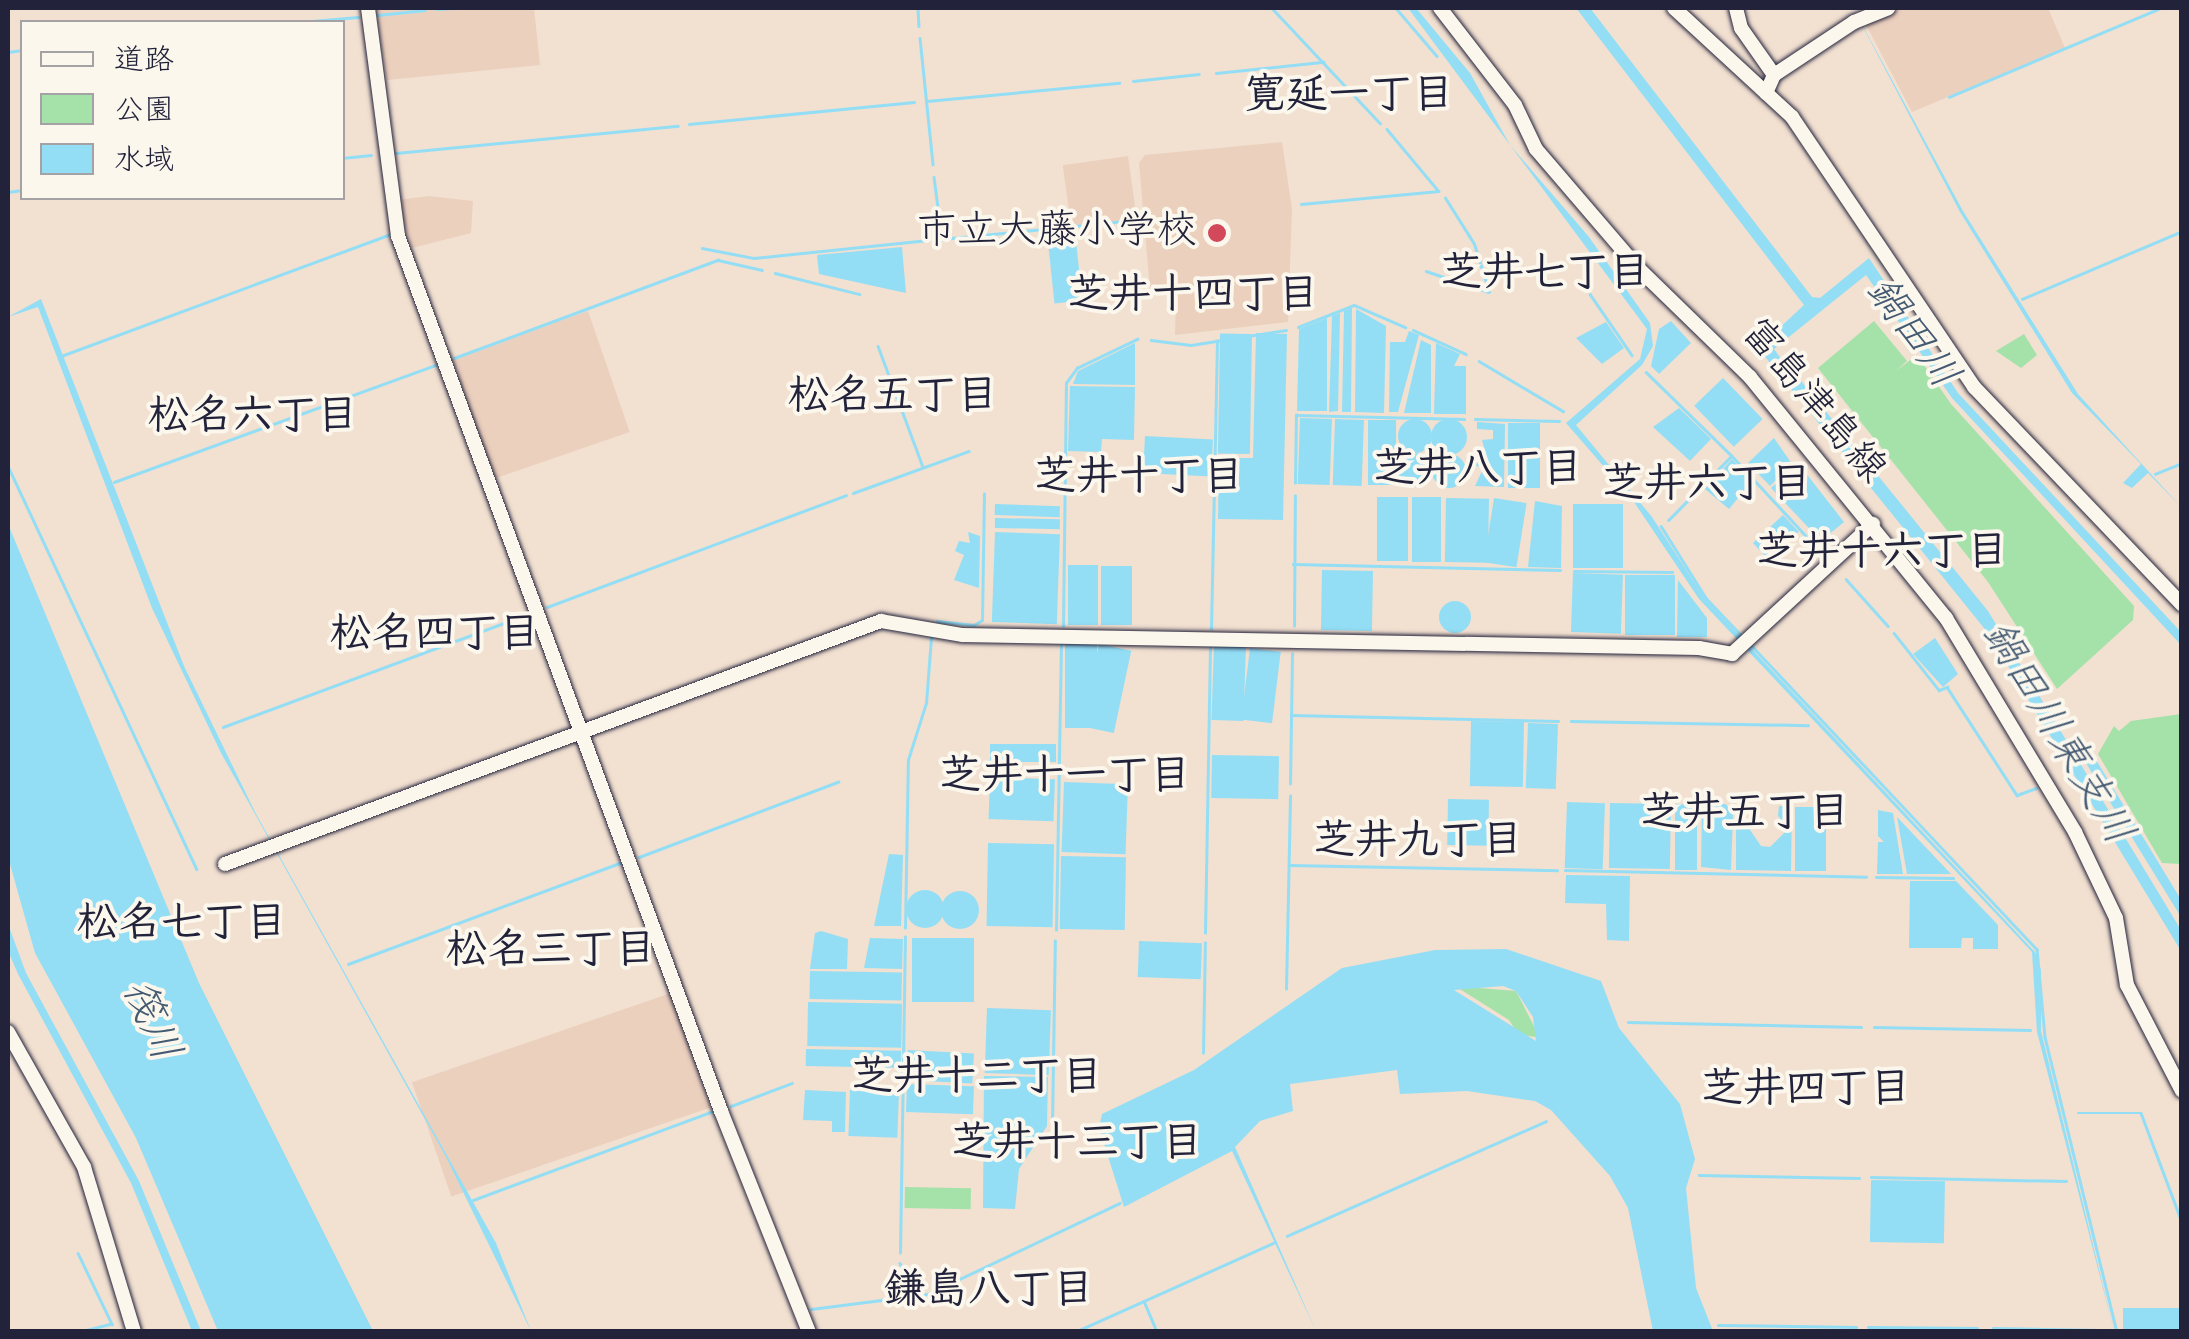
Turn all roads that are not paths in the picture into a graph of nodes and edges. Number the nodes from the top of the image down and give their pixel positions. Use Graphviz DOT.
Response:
graph roads {
  1 [pos="368,8"];
  2 [pos="1440,8"];
  3 [pos="1674,8"];
  4 [pos="1736,8"];
  5 [pos="1888,8"];
  6 [pos="1774,76"];
  7 [pos="1766,93"];
  8 [pos="1873,524"];
  9 [pos="2182,604"];
  10 [pos="585,730"];
  11 [pos="225,864"];
  12 [pos="8,1032"];
  13 [pos="2182,1091"];
  14 [pos="134,1332"];
  15 [pos="809,1332"];
  1 -- 10 [label="street"];
  2 -- 8 [label="street, 富島津島線"];
  3 -- 7 [label="street"];
  4 -- 6 [label="street"];
  5 -- 6 [label="street"];
  6 -- 7 [label="street"];
  7 -- 9 [label="street"];
  8 -- 10 [label="street"];
  8 -- 13 [label="street, 富島津島線"];
  10 -- 11 [label="street"];
  10 -- 15 [label="street"];
  12 -- 14 [label="street"];
}
